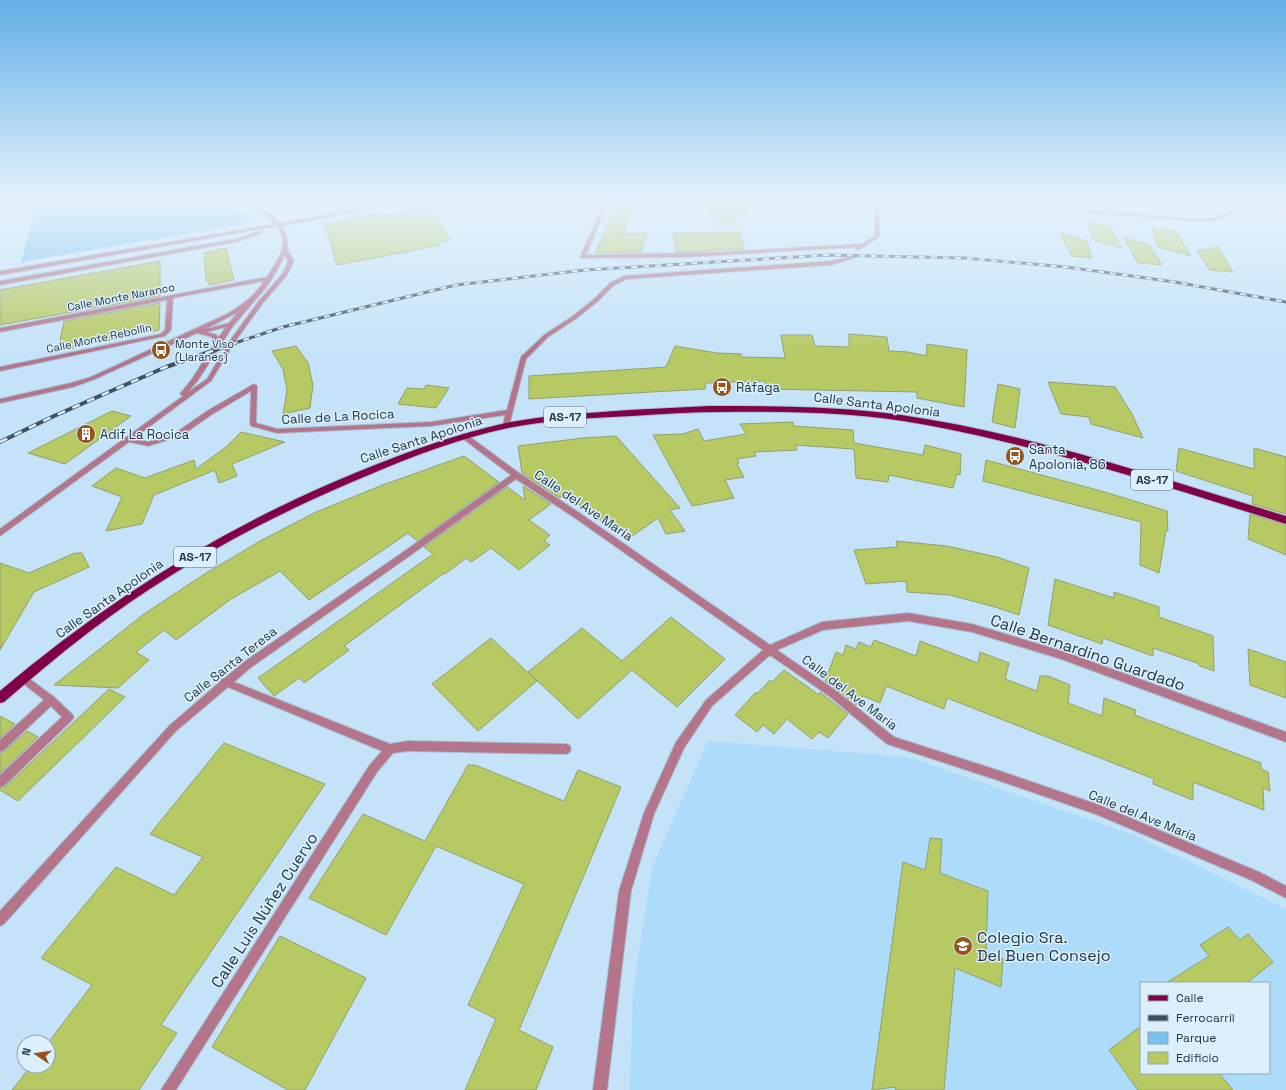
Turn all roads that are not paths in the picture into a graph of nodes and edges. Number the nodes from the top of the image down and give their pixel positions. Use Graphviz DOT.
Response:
graph roads {
  1 [pos="285,251"];
  2 [pos="122,252"];
  3 [pos="171,252"];
  4 [pos="286,252"];
  5 [pos="585,252"];
  6 [pos="756,252"];
  7 [pos="852,258"];
  8 [pos="0,273"];
  9 [pos="270,278"];
  10 [pos="0,283"];
  11 [pos="170,297"];
  12 [pos="249,302"];
  13 [pos="260,303"];
  14 [pos="208,324"];
  15 [pos="231,324"];
  16 [pos="0,330"];
  17 [pos="201,332"];
  18 [pos="188,334"];
  19 [pos="231,343"];
  20 [pos="216,346"];
  21 [pos="0,369"];
  22 [pos="0,401"];
  23 [pos="173,405"];
  24 [pos="510,412"];
  25 [pos="506,426"];
  26 [pos="464,436"];
  27 [pos="127,439"];
  28 [pos="516,475"];
  29 [pos="1286,520"];
  30 [pos="0,533"];
  31 [pos="770,649"];
  32 [pos="23,678"];
  33 [pos="225,682"];
  34 [pos="0,698"];
  35 [pos="50,700"];
  36 [pos="1286,737"];
  37 [pos="0,747"];
  38 [pos="390,749"];
  39 [pos="566,749"];
  40 [pos="0,782"];
  41 [pos="1286,892"];
  42 [pos="0,920"];
  43 [pos="168,1090"];
  44 [pos="600,1090"];
  1 -- 9 [label="street"];
  2 -- 8 [label="street"];
  3 -- 10 [label="street"];
  4 -- 13 [label="street"];
  5 -- 6 [label="street"];
  7 -- 24 [label="street"];
  9 -- 11 [label="street, Calle Monte Naranco"];
  9 -- 12 [label="street"];
  11 -- 16 [label="street, Calle Monte Naranco"];
  11 -- 21 [label="street, Calle Monte Rebollin"];
  12 -- 14 [label="street"];
  12 -- 15 [label="street"];
  13 -- 15 [label="street"];
  13 -- 19 [label="street"];
  14 -- 15 [label="street"];
  14 -- 18 [label="street"];
  15 -- 17 [label="street"];
  15 -- 19 [label="street"];
  15 -- 20 [label="street"];
  17 -- 18 [label="street"];
  17 -- 20 [label="street"];
  18 -- 22 [label="street"];
  19 -- 23 [label="street"];
  20 -- 23 [label="street"];
  23 -- 27 [label="street"];
  24 -- 25 [label="street"];
  24 -- 27 [label="street, Calle de La Rocica"];
  25 -- 26 [label="main road, Calle Santa Apolonia / AS-17"];
  25 -- 29 [label="main road, Calle Santa Apolonia / AS-17"];
  26 -- 28 [label="street, Calle del Ave María"];
  26 -- 32 [label="main road, Calle Santa Apolonia / AS-17"];
  27 -- 30 [label="street"];
  28 -- 31 [label="street, Calle del Ave María"];
  28 -- 33 [label="street, Calle Santa Teresa"];
  31 -- 36 [label="street, Calle Bernardino Guardado"];
  31 -- 41 [label="street, Calle del Ave María"];
  31 -- 44 [label="street, Calle Bernardino Guardado"];
  32 -- 34 [label="main road, Calle Santa Apolonia / AS-17"];
  32 -- 35 [label="street"];
  33 -- 38 [label="street"];
  33 -- 42 [label="street, Calle Santa Teresa"];
  35 -- 37 [label="street"];
  35 -- 40 [label="street"];
  38 -- 39 [label="street"];
  38 -- 43 [label="street, Calle Luis Núñez Cuervo"];
}
